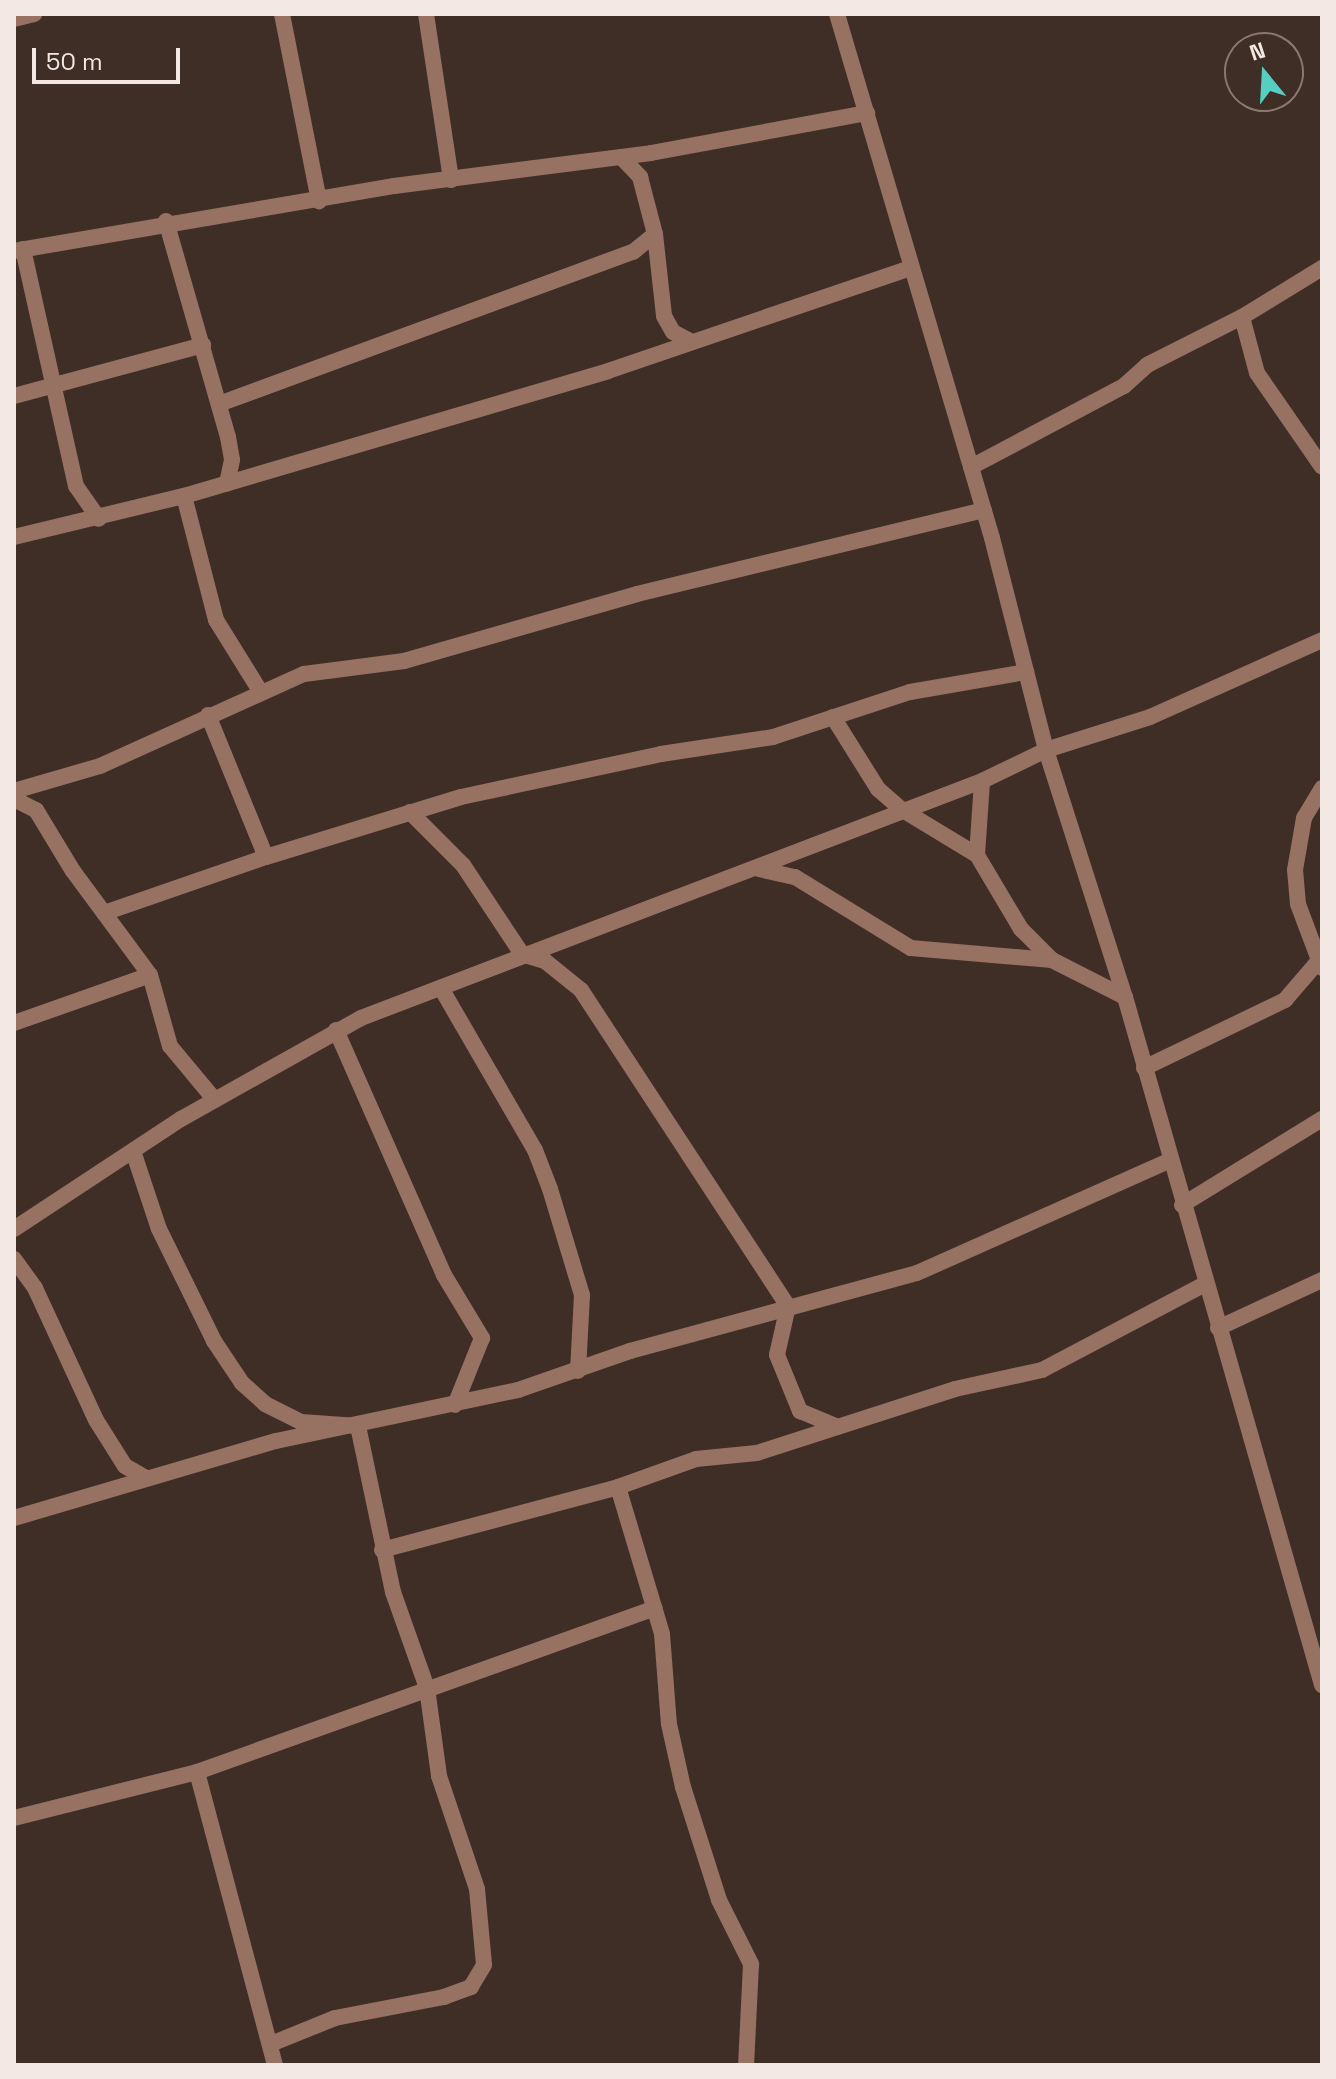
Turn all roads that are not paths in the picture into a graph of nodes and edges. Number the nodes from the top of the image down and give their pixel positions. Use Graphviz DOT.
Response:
graph roads {
  1 [pos="34,14"];
  2 [pos="282,14"];
  3 [pos="426,14"];
  4 [pos="837,14"];
  5 [pos="14,19"];
  6 [pos="867,113"];
  7 [pos="651,153"];
  8 [pos="621,157"];
  9 [pos="640,177"];
  10 [pos="451,180"];
  11 [pos="319,201"];
  12 [pos="166,221"];
  13 [pos="655,234"];
  14 [pos="19,250"];
  15 [pos="633,252"];
  16 [pos="658,267"];
  17 [pos="911,268"];
  18 [pos="1322,268"];
  19 [pos="1242,317"];
  20 [pos="690,341"];
  21 [pos="203,345"];
  22 [pos="52,385"];
  23 [pos="14,396"];
  24 [pos="219,404"];
  25 [pos="971,467"];
  26 [pos="1322,467"];
  27 [pos="227,483"];
  28 [pos="184,496"];
  29 [pos="984,510"];
  30 [pos="99,519"];
  31 [pos="14,537"];
  32 [pos="1322,640"];
  33 [pos="1026,672"];
  34 [pos="260,691"];
  35 [pos="208,715"];
  36 [pos="833,717"];
  37 [pos="1046,750"];
  38 [pos="982,781"];
  39 [pos="1322,788"];
  40 [pos="14,791"];
  41 [pos="14,799"];
  42 [pos="901,809"];
  43 [pos="410,812"];
  44 [pos="977,855"];
  45 [pos="266,857"];
  46 [pos="753,868"];
  47 [pos="104,913"];
  48 [pos="522,954"];
  49 [pos="1052,960"];
  50 [pos="1321,962"];
  51 [pos="150,975"];
  52 [pos="441,988"];
  53 [pos="1125,997"];
  54 [pos="14,1023"];
  55 [pos="336,1030"];
  56 [pos="1144,1068"];
  57 [pos="215,1100"];
  58 [pos="1322,1119"];
  59 [pos="133,1151"];
  60 [pos="1169,1161"];
  61 [pos="1182,1205"];
  62 [pos="14,1229"];
  63 [pos="14,1259"];
  64 [pos="1322,1280"];
  65 [pos="1205,1284"];
  66 [pos="788,1306"];
  67 [pos="1218,1328"];
  68 [pos="578,1371"];
  69 [pos="455,1405"];
  70 [pos="358,1426"];
  71 [pos="838,1427"];
  72 [pos="125,1466"];
  73 [pos="146,1478"];
  74 [pos="118,1487"];
  75 [pos="618,1487"];
  76 [pos="14,1518"];
  77 [pos="382,1550"];
  78 [pos="654,1608"];
  79 [pos="1322,1685"];
  80 [pos="427,1688"];
  81 [pos="197,1772"];
  82 [pos="14,1818"];
  83 [pos="271,2044"];
  84 [pos="275,2065"];
  85 [pos="746,2065"];
  1 -- 5 [label="street"];
  2 -- 11 [label="street"];
  3 -- 10 [label="street"];
  4 -- 6 [label="street"];
  6 -- 7 [label="street"];
  6 -- 17 [label="street"];
  7 -- 8 [label="street"];
  7 -- 9 [label="street"];
  8 -- 9 [label="street"];
  8 -- 10 [label="street"];
  9 -- 13 [label="street"];
  10 -- 11 [label="street"];
  11 -- 12 [label="street"];
  12 -- 14 [label="street"];
  12 -- 21 [label="street"];
  13 -- 15 [label="street"];
  13 -- 16 [label="street"];
  14 -- 22 [label="street"];
  15 -- 16 [label="street"];
  15 -- 24 [label="street"];
  16 -- 20 [label="street"];
  17 -- 20 [label="street"];
  17 -- 25 [label="street"];
  18 -- 19 [label="street"];
  19 -- 25 [label="street"];
  19 -- 26 [label="street"];
  20 -- 27 [label="street"];
  21 -- 22 [label="street"];
  21 -- 24 [label="street"];
  22 -- 23 [label="street"];
  22 -- 30 [label="street"];
  24 -- 27 [label="street"];
  25 -- 29 [label="street"];
  27 -- 28 [label="street"];
  28 -- 30 [label="street"];
  28 -- 34 [label="street"];
  29 -- 33 [label="street"];
  29 -- 34 [label="street"];
  30 -- 31 [label="street"];
  32 -- 37 [label="street"];
  33 -- 36 [label="street"];
  33 -- 37 [label="street"];
  34 -- 35 [label="street"];
  35 -- 40 [label="street"];
  35 -- 45 [label="street"];
  36 -- 42 [label="street"];
  36 -- 43 [label="street"];
  37 -- 38 [label="street"];
  37 -- 53 [label="street"];
  38 -- 42 [label="street"];
  38 -- 44 [label="street"];
  39 -- 50 [label="street"];
  41 -- 47 [label="street"];
  42 -- 44 [label="street"];
  42 -- 46 [label="street"];
  43 -- 45 [label="street"];
  43 -- 48 [label="street"];
  44 -- 49 [label="street"];
  45 -- 47 [label="street"];
  46 -- 48 [label="street"];
  46 -- 49 [label="street"];
  47 -- 51 [label="street"];
  48 -- 52 [label="street"];
  48 -- 66 [label="street"];
  49 -- 53 [label="street"];
  50 -- 56 [label="street"];
  51 -- 54 [label="street"];
  51 -- 57 [label="street"];
  52 -- 55 [label="street"];
  52 -- 68 [label="street"];
  53 -- 56 [label="street"];
  55 -- 57 [label="street"];
  55 -- 69 [label="street"];
  56 -- 60 [label="street"];
  57 -- 59 [label="street"];
  58 -- 61 [label="street"];
  59 -- 62 [label="street"];
  59 -- 70 [label="street"];
  60 -- 61 [label="street"];
  60 -- 66 [label="street"];
  61 -- 65 [label="street"];
  63 -- 72 [label="street"];
  64 -- 67 [label="street"];
  65 -- 67 [label="street"];
  65 -- 71 [label="street"];
  66 -- 68 [label="street"];
  66 -- 71 [label="street"];
  67 -- 79 [label="street"];
  68 -- 69 [label="street"];
  69 -- 70 [label="street"];
  70 -- 73 [label="street"];
  70 -- 77 [label="street"];
  71 -- 75 [label="street"];
  72 -- 73 [label="street"];
  72 -- 74 [label="street"];
  73 -- 74 [label="street"];
  74 -- 76 [label="street"];
  75 -- 77 [label="street"];
  75 -- 78 [label="street"];
  77 -- 80 [label="street"];
  78 -- 80 [label="street"];
  78 -- 85 [label="street"];
  80 -- 81 [label="street"];
  80 -- 83 [label="street"];
  81 -- 82 [label="street"];
  81 -- 83 [label="street"];
  83 -- 84 [label="street"];
}
